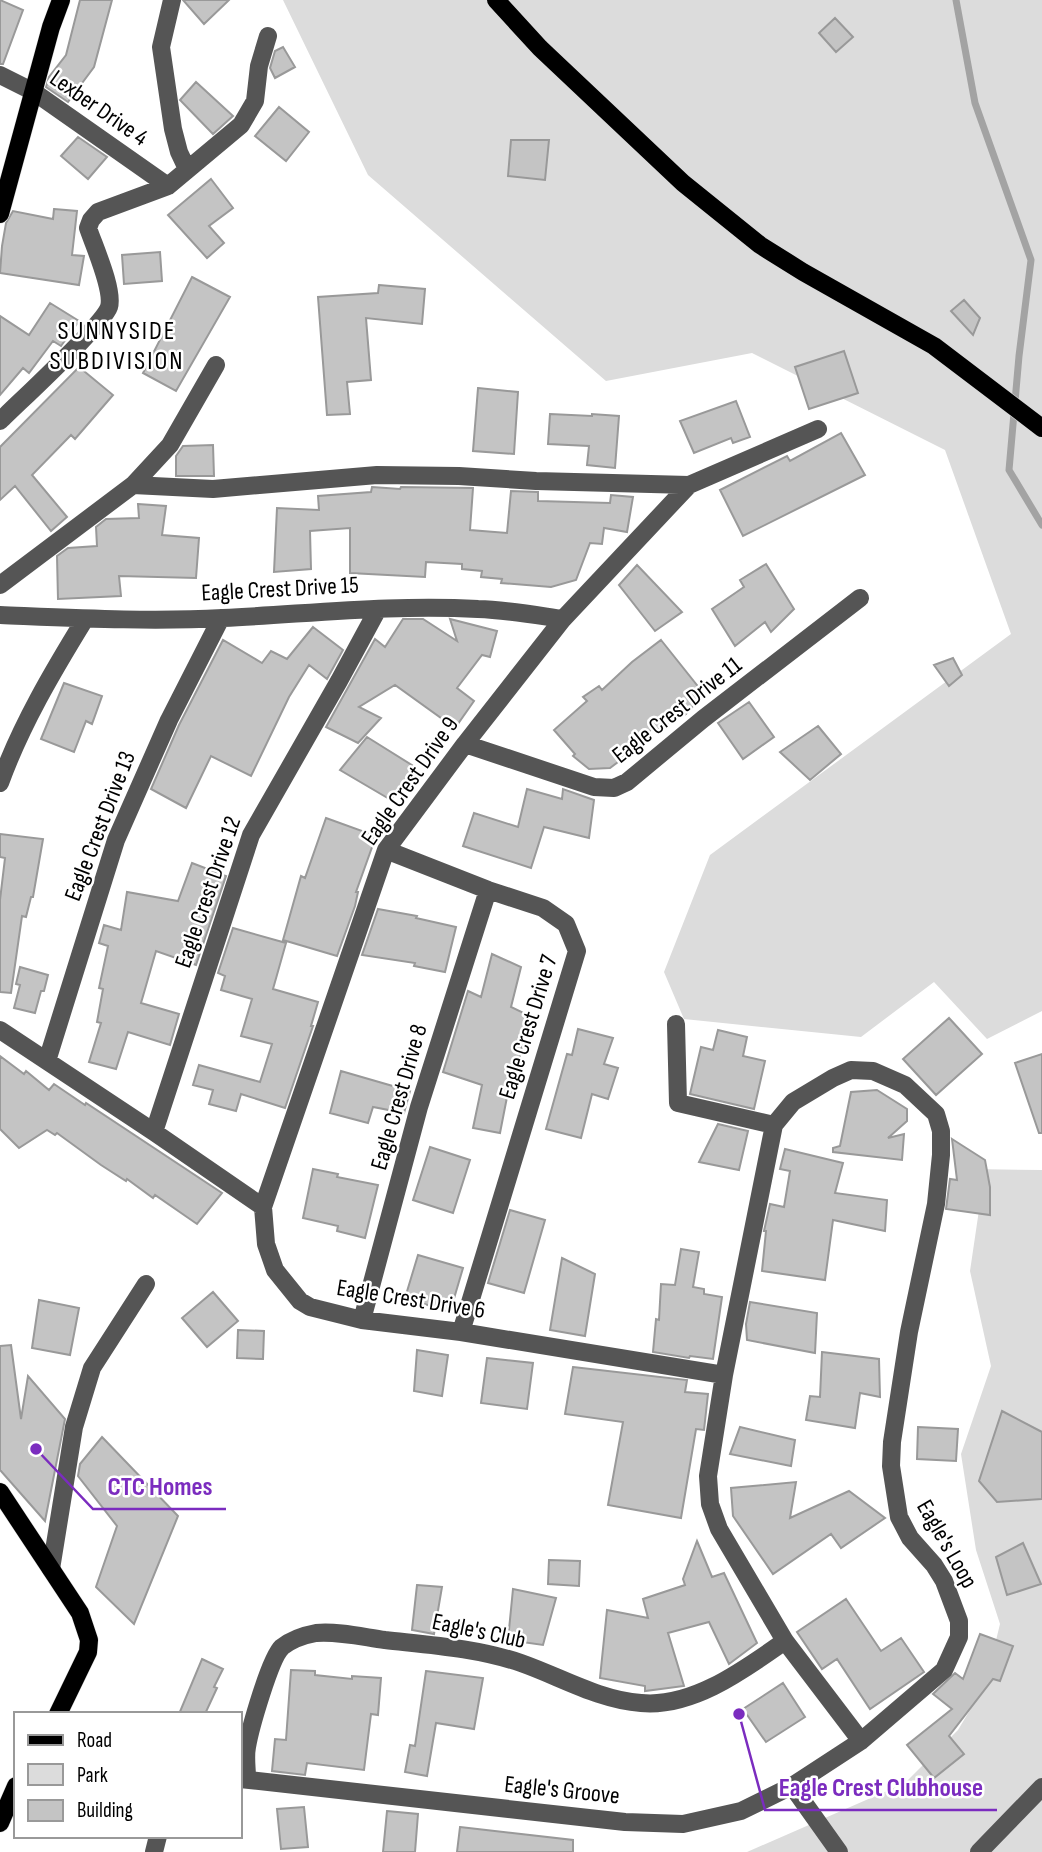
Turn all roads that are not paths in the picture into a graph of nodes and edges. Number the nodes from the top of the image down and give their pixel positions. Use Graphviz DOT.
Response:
graph roads {
  1 [pos="61,0"];
  2 [pos="172,0"];
  3 [pos="496,0"];
  4 [pos="268,36"];
  5 [pos="0,75"];
  6 [pos="34,92"];
  7 [pos="187,169"];
  8 [pos="167,186"];
  9 [pos="0,214"];
  10 [pos="216,365"];
  11 [pos="0,421"];
  12 [pos="1040,427"];
  13 [pos="818,429"];
  14 [pos="133,485"];
  15 [pos="689,485"];
  16 [pos="0,585"];
  17 [pos="860,598"];
  18 [pos="378,608"];
  19 [pos="0,615"];
  20 [pos="221,618"];
  21 [pos="85,619"];
  22 [pos="563,619"];
  23 [pos="465,744"];
  24 [pos="0,783"];
  25 [pos="386,850"];
  26 [pos="488,890"];
  27 [pos="676,1024"];
  28 [pos="0,1030"];
  29 [pos="47,1060"];
  30 [pos="774,1125"];
  31 [pos="155,1132"];
  32 [pos="263,1207"];
  33 [pos="146,1284"];
  34 [pos="362,1320"];
  35 [pos="461,1332"];
  36 [pos="724,1376"];
  37 [pos="0,1492"];
  38 [pos="51,1569"];
  39 [pos="785,1642"];
  40 [pos="59,1712"];
  41 [pos="861,1741"];
  42 [pos="243,1779"];
  43 [pos="792,1786"];
  44 [pos="1042,1787"];
  45 [pos="14,1791"];
  46 [pos="0,1823"];
  47 [pos="839,1852"];
  48 [pos="979,1852"];
  1 -- 6 [label="main road"];
  2 -- 7 [label="street"];
  3 -- 12 [label="main road"];
  4 -- 7 [label="street"];
  5 -- 6 [label="street, Lexber Drive 4"];
  6 -- 8 [label="street, Lexber Drive 4"];
  6 -- 9 [label="main road"];
  7 -- 8 [label="street"];
  8 -- 11 [label="street"];
  10 -- 14 [label="street"];
  13 -- 15 [label="street"];
  14 -- 15 [label="street"];
  14 -- 16 [label="street"];
  15 -- 22 [label="street, Eagle Crest Drive 9"];
  17 -- 23 [label="street, Eagle Crest Drive 11"];
  18 -- 20 [label="street, Eagle Crest Drive 15"];
  18 -- 22 [label="street, Eagle Crest Drive 15"];
  18 -- 31 [label="street, Eagle Crest Drive 12"];
  19 -- 21 [label="street, Eagle Crest Drive 15"];
  20 -- 21 [label="street, Eagle Crest Drive 15"];
  20 -- 29 [label="street, Eagle Crest Drive 13"];
  21 -- 24 [label="street"];
  22 -- 23 [label="street, Eagle Crest Drive 9"];
  23 -- 25 [label="street, Eagle Crest Drive 9"];
  25 -- 26 [label="street, Eagle Crest Drive 7"];
  25 -- 32 [label="street, Eagle Crest Drive 9"];
  26 -- 34 [label="street, Eagle Crest Drive 8"];
  26 -- 35 [label="street, Eagle Crest Drive 7"];
  27 -- 30 [label="street"];
  28 -- 29 [label="street"];
  29 -- 31 [label="street"];
  30 -- 36 [label="street"];
  30 -- 41 [label="street, Eagle's Loop"];
  31 -- 32 [label="street"];
  32 -- 34 [label="street, Eagle Crest Drive 6"];
  33 -- 38 [label="street"];
  34 -- 35 [label="street, Eagle Crest Drive 6"];
  35 -- 36 [label="street, Eagle Crest Drive 6"];
  36 -- 39 [label="street"];
  37 -- 38 [label="main road"];
  38 -- 40 [label="main road"];
  39 -- 41 [label="street"];
  39 -- 42 [label="street, Eagle's Club"];
  41 -- 43 [label="street, Eagle's Groove"];
  42 -- 43 [label="street, Eagle's Groove"];
  43 -- 47 [label="street"];
  44 -- 48 [label="street"];
  45 -- 46 [label="main road"];
}
